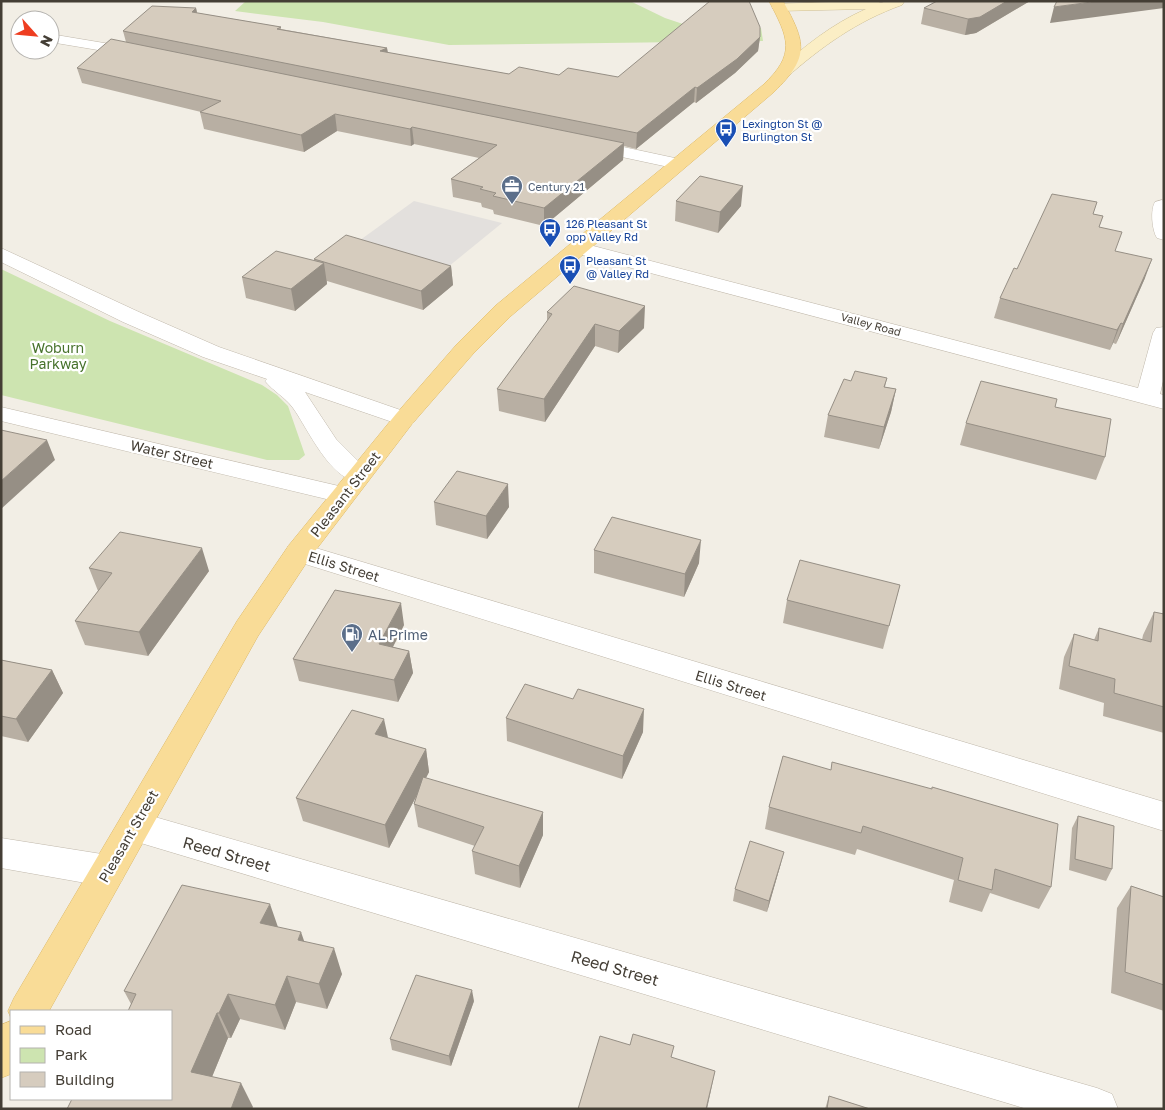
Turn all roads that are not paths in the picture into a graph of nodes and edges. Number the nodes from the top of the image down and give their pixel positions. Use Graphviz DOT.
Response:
graph roads {
  1 [pos="897,1"];
  2 [pos="779,7"];
  3 [pos="864,15"];
  4 [pos="60,40"];
  5 [pos="158,56"];
  6 [pos="781,75"];
  7 [pos="575,142"];
  8 [pos="678,164"];
  9 [pos="1162,206"];
  10 [pos="1164,234"];
  11 [pos="578,248"];
  12 [pos="1,254"];
  13 [pos="1164,333"];
  14 [pos="258,370"];
  15 [pos="1156,400"];
  16 [pos="1,414"];
  17 [pos="404,419"];
  18 [pos="351,485"];
  19 [pos="298,552"];
  20 [pos="1164,817"];
  21 [pos="134,826"];
  22 [pos="1,853"];
  23 [pos="108,871"];
  24 [pos="29,1010"];
  25 [pos="10,1043"];
  26 [pos="1,1058"];
  27 [pos="1097,1109"];
  1 -- 2 [label="street"];
  1 -- 3 [label="street"];
  2 -- 3 [label="street"];
  2 -- 6 [label="main road, Pleasant Street"];
  3 -- 6 [label="street"];
  4 -- 5 [label="street"];
  6 -- 8 [label="main road, Pleasant Street"];
  7 -- 8 [label="street"];
  8 -- 11 [label="main road, Pleasant Street"];
  9 -- 10 [label="street"];
  11 -- 15 [label="street, Valley Road"];
  11 -- 17 [label="main road, Pleasant Street"];
  12 -- 14 [label="street"];
  13 -- 15 [label="street"];
  14 -- 17 [label="street"];
  14 -- 18 [label="street"];
  16 -- 18 [label="street, Water Street"];
  17 -- 18 [label="main road, Pleasant Street"];
  18 -- 19 [label="main road, Pleasant Street"];
  19 -- 20 [label="street, Ellis Street"];
  19 -- 21 [label="main road, Pleasant Street"];
  21 -- 23 [label="main road, Pleasant Street"];
  21 -- 27 [label="street, Reed Street"];
  22 -- 23 [label="street"];
  23 -- 24 [label="main road, Pleasant Street"];
  25 -- 26 [label="main road"];
}
